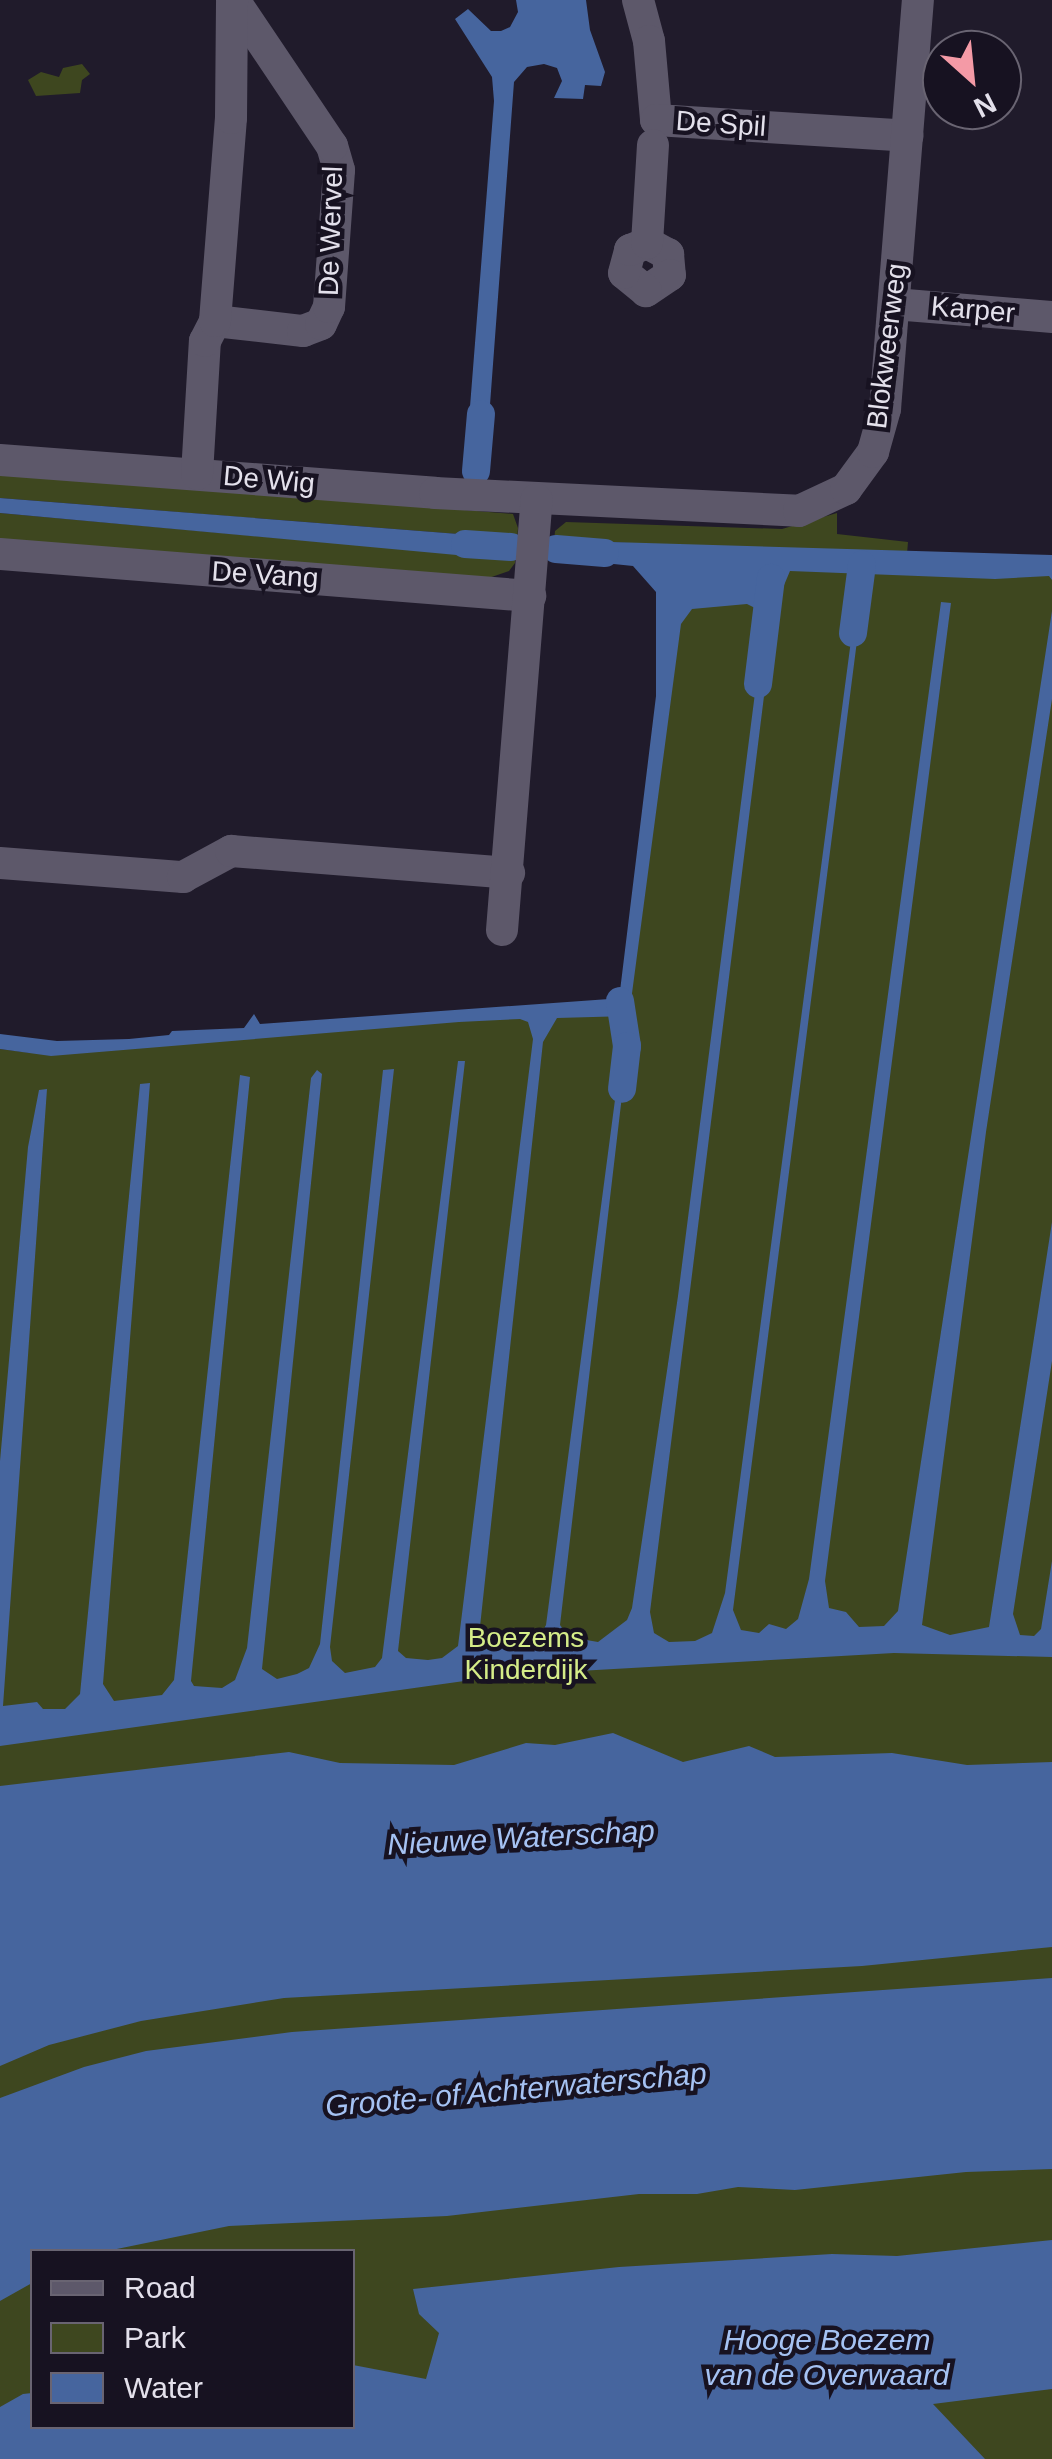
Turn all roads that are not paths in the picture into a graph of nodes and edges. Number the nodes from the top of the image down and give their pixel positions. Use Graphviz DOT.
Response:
graph roads {
  1 [pos="233,0"];
  2 [pos="638,0"];
  3 [pos="918,0"];
  4 [pos="908,136"];
  5 [pos="654,145"];
  6 [pos="648,243"];
  7 [pos="894,304"];
  8 [pos="1052,317"];
  9 [pos="216,321"];
  10 [pos="0,460"];
  11 [pos="197,474"];
  12 [pos="537,499"];
  13 [pos="0,554"];
  14 [pos="530,596"];
  15 [pos="0,862"];
  16 [pos="508,873"];
  17 [pos="502,930"];
  1 -- 9 [label="street, De Wervel"];
  1 -- 9 [label="street, De Wervel"];
  2 -- 4 [label="street, De Spil"];
  3 -- 4 [label="street, Blokweerweg"];
  4 -- 7 [label="street, Blokweerweg"];
  5 -- 6 [label="street"];
  7 -- 8 [label="street, Karper"];
  7 -- 12 [label="street, Blokweerweg"];
  9 -- 11 [label="street, De Wervel"];
  10 -- 11 [label="street, De Wig"];
  11 -- 12 [label="street, De Wig"];
  12 -- 14 [label="street"];
  13 -- 14 [label="street, De Vang"];
  14 -- 16 [label="street"];
  15 -- 16 [label="street"];
  16 -- 17 [label="street"];
}
